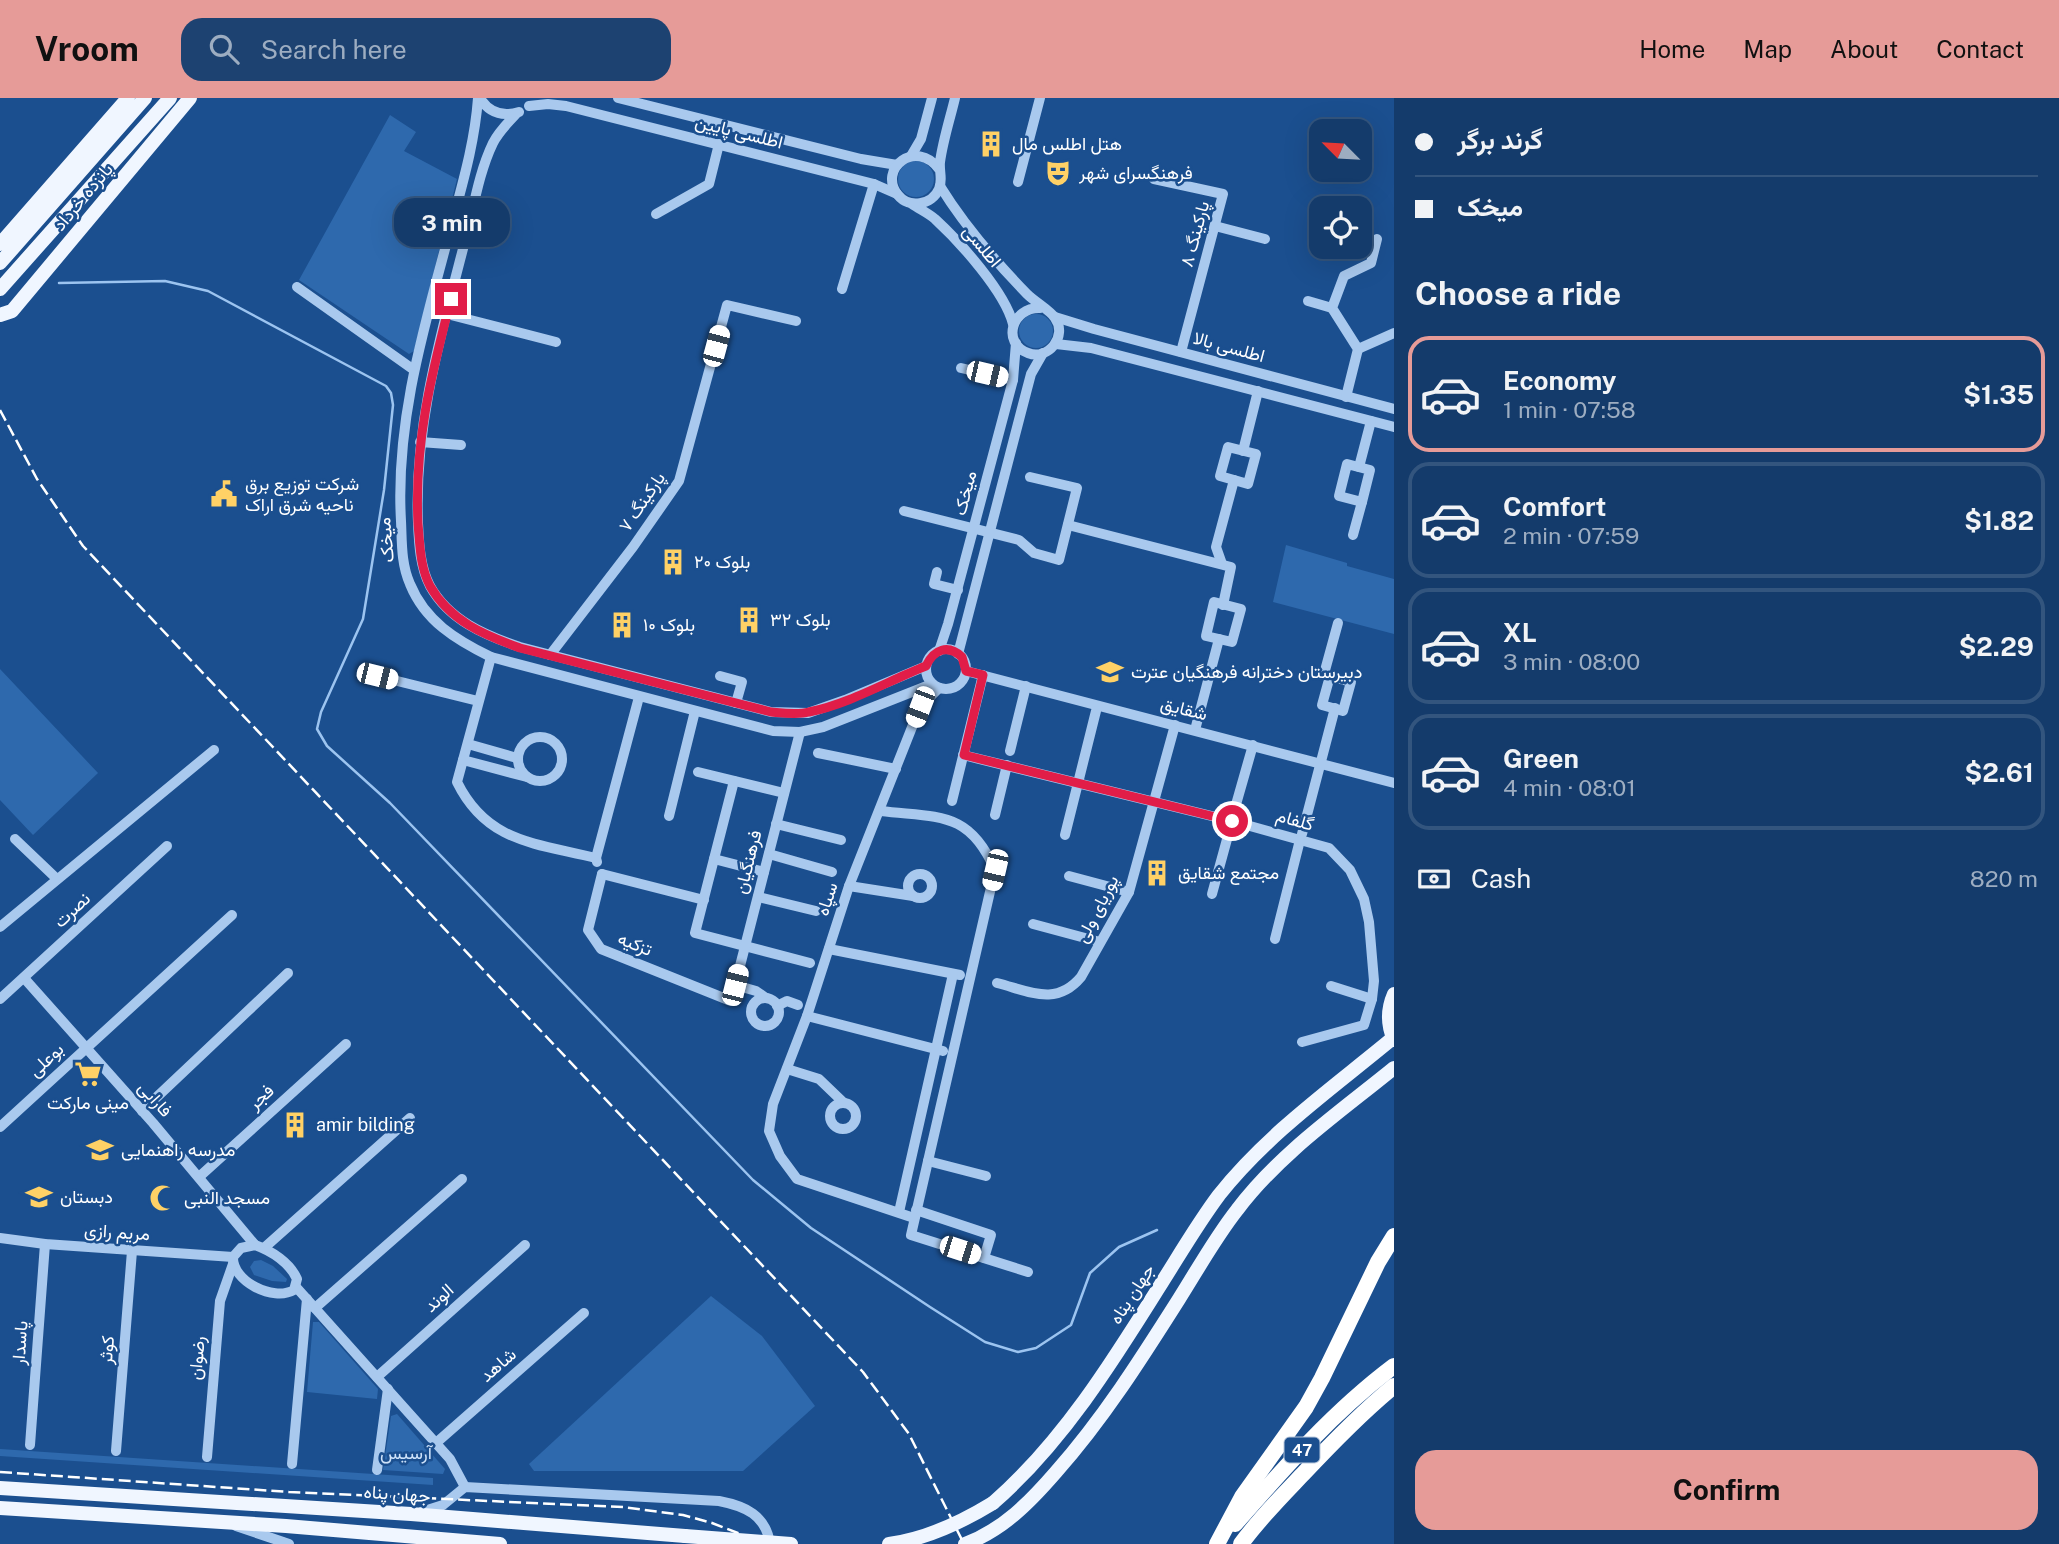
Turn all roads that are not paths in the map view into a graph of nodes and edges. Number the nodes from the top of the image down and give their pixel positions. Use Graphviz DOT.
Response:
graph roads {
  1 [pos="128,98"];
  2 [pos="145,98"];
  3 [pos="170,98"];
  4 [pos="190,98"];
  5 [pos="479,98"];
  6 [pos="618,98"];
  7 [pos="932,98"];
  8 [pos="955,98"];
  9 [pos="1040,98"];
  10 [pos="532,102"];
  11 [pos="516,114"];
  12 [pos="697,118"];
  13 [pos="693,138"];
  14 [pos="719,145"];
  15 [pos="911,156"];
  16 [pos="897,165"];
  17 [pos="939,169"];
  18 [pos="1154,179"];
  19 [pos="1018,182"];
  20 [pos="874,184"];
  21 [pos="940,186"];
  22 [pos="897,194"];
  23 [pos="909,203"];
  24 [pos="656,214"];
  25 [pos="1215,226"];
  26 [pos="1265,239"];
  27 [pos="1377,239"];
  28 [pos="7,246"];
  29 [pos="0,263"];
  30 [pos="297,287"];
  31 [pos="0,289"];
  32 [pos="842,289"];
  33 [pos="1308,301"];
  34 [pos="1040,308"];
  35 [pos="1332,308"];
  36 [pos="447,314"];
  37 [pos="0,315"];
  38 [pos="1055,317"];
  39 [pos="796,321"];
  40 [pos="1013,324"];
  41 [pos="1394,333"];
  42 [pos="556,342"];
  43 [pos="1016,343"];
  44 [pos="1055,344"];
  45 [pos="1358,349"];
  46 [pos="1181,352"];
  47 [pos="1043,353"];
  48 [pos="961,368"];
  49 [pos="414,370"];
  50 [pos="1013,380"];
  51 [pos="1258,391"];
  52 [pos="1346,397"];
  53 [pos="1394,409"];
  54 [pos="1371,421"];
  55 [pos="1394,427"];
  56 [pos="420,442"];
  57 [pos="461,445"];
  58 [pos="1242,451"];
  59 [pos="1359,467"];
  60 [pos="1030,477"];
  61 [pos="1234,480"];
  62 [pos="1362,502"];
  63 [pos="904,511"];
  64 [pos="1068,525"];
  65 [pos="974,529"];
  66 [pos="989,533"];
  67 [pos="1353,535"];
  68 [pos="1222,564"];
  69 [pos="937,572"];
  70 [pos="958,590"];
  71 [pos="1223,604"];
  72 [pos="1338,623"];
  73 [pos="1219,639"];
  74 [pos="939,650"];
  75 [pos="958,654"];
  76 [pos="550,656"];
  77 [pos="491,657"];
  78 [pos="926,666"];
  79 [pos="966,671"];
  80 [pos="983,675"];
  81 [pos="377,676"];
  82 [pos="720,676"];
  83 [pos="1330,676"];
  84 [pos="936,686"];
  85 [pos="1026,686"];
  86 [pos="639,697"];
  87 [pos="478,701"];
  88 [pos="736,703"];
  89 [pos="1335,709"];
  90 [pos="695,711"];
  91 [pos="1096,711"];
  92 [pos="1175,725"];
  93 [pos="1195,730"];
  94 [pos="800,732"];
  95 [pos="468,744"];
  96 [pos="1253,745"];
  97 [pos="214,750"];
  98 [pos="1010,751"];
  99 [pos="818,752"];
  100 [pos="964,755"];
  101 [pos="517,758"];
  102 [pos="463,760"];
  103 [pos="1322,763"];
  104 [pos="1007,765"];
  105 [pos="896,769"];
  106 [pos="698,772"];
  107 [pos="527,777"];
  108 [pos="734,781"];
  109 [pos="1078,783"];
  110 [pos="1394,783"];
  111 [pos="784,793"];
  112 [pos="952,801"];
  113 [pos="1154,802"];
  114 [pos="881,811"];
  115 [pos="995,815"];
  116 [pos="669,817"];
  117 [pos="1233,818"];
  118 [pos="776,824"];
  119 [pos="1065,835"];
  120 [pos="1301,837"];
  121 [pos="15,839"];
  122 [pos="841,840"];
  123 [pos="167,846"];
  124 [pos="769,854"];
  125 [pos="596,858"];
  126 [pos="714,859"];
  127 [pos="764,872"];
  128 [pos="832,872"];
  129 [pos="602,874"];
  130 [pos="1069,876"];
  131 [pos="58,879"];
  132 [pos="849,886"];
  133 [pos="1129,892"];
  134 [pos="1212,894"];
  135 [pos="758,897"];
  136 [pos="913,897"];
  137 [pos="704,900"];
  138 [pos="816,911"];
  139 [pos="232,915"];
  140 [pos="1033,924"];
  141 [pos="0,927"];
  142 [pos="1275,939"];
  143 [pos="1101,942"];
  144 [pos="745,946"];
  145 [pos="829,948"];
  146 [pos="810,963"];
  147 [pos="288,973"];
  148 [pos="953,974"];
  149 [pos="970,977"];
  150 [pos="24,978"];
  151 [pos="997,983"];
  152 [pos="735,985"];
  153 [pos="1331,986"];
  154 [pos="1394,994"];
  155 [pos="766,998"];
  156 [pos="0,999"];
  157 [pos="1372,999"];
  158 [pos="731,1002"];
  159 [pos="798,1005"];
  160 [pos="777,1006"];
  161 [pos="807,1016"];
  162 [pos="1393,1039"];
  163 [pos="1302,1042"];
  164 [pos="346,1044"];
  165 [pos="86,1047"];
  166 [pos="936,1049"];
  167 [pos="953,1053"];
  168 [pos="1394,1068"];
  169 [pos="787,1069"];
  170 [pos="843,1102"];
  171 [pos="142,1111"];
  172 [pos="410,1118"];
  173 [pos="0,1127"];
  174 [pos="928,1161"];
  175 [pos="986,1176"];
  176 [pos="199,1177"];
  177 [pos="462,1179"];
  178 [pos="899,1212"];
  179 [pos="915,1214"];
  180 [pos="1394,1236"];
  181 [pos="0,1238"];
  182 [pos="45,1244"];
  183 [pos="525,1245"];
  184 [pos="260,1247"];
  185 [pos="132,1251"];
  186 [pos="985,1258"];
  187 [pos="233,1260"];
  188 [pos="1028,1272"];
  189 [pos="296,1287"];
  190 [pos="307,1299"];
  191 [pos="315,1308"];
  192 [pos="584,1313"];
  193 [pos="1394,1366"];
  194 [pos="377,1377"];
  195 [pos="1394,1386"];
  196 [pos="388,1389"];
  197 [pos="436,1443"];
  198 [pos="30,1445"];
  199 [pos="116,1451"];
  200 [pos="206,1457"];
  201 [pos="292,1464"];
  202 [pos="377,1470"];
  203 [pos="465,1487"];
  204 [pos="0,1488"];
  205 [pos="0,1508"];
  206 [pos="411,1514"];
  207 [pos="227,1523"];
  208 [pos="289,1544"];
  209 [pos="500,1544"];
  210 [pos="770,1544"];
  211 [pos="791,1544"];
  212 [pos="889,1544"];
  213 [pos="965,1544"];
  214 [pos="1218,1544"];
  215 [pos="1241,1544"];
  1 -- 28 [label="main road, پانزده خرداد"];
  2 -- 28 [label="main road, پانزده خرداد"];
  3 -- 31 [label="main road, پانزده خرداد"];
  4 -- 37 [label="main road, پانزده خرداد"];
  5 -- 11 [label="street"];
  5 -- 49 [label="street, میخک"];
  6 -- 12 [label="street, اطلسی پایین"];
  7 -- 15 [label="street"];
  8 -- 17 [label="street"];
  9 -- 19 [label="street"];
  10 -- 11 [label="street"];
  10 -- 13 [label="street, اطلسی پایین"];
  11 -- 36 [label="street, میخک"];
  12 -- 13 [label="street"];
  12 -- 16 [label="street, اطلسی پایین"];
  13 -- 14 [label="street, اطلسی پایین"];
  14 -- 20 [label="street, اطلسی پایین"];
  14 -- 24 [label="street"];
  15 -- 16 [label="street"];
  15 -- 17 [label="street"];
  16 -- 22 [label="street"];
  17 -- 21 [label="street"];
  18 -- 25 [label="street, پارکینگ ۸"];
  20 -- 22 [label="street, اطلسی پایین"];
  20 -- 32 [label="street"];
  21 -- 23 [label="street"];
  21 -- 34 [label="street, اطلسی"];
  22 -- 23 [label="street"];
  23 -- 40 [label="street, اطلسی"];
  25 -- 26 [label="street"];
  25 -- 46 [label="street, پارکینگ ۸"];
  27 -- 35 [label="street"];
  28 -- 29 [label="main road"];
  30 -- 49 [label="street"];
  33 -- 35 [label="street"];
  34 -- 38 [label="street"];
  34 -- 40 [label="street"];
  35 -- 45 [label="street"];
  36 -- 42 [label="street"];
  36 -- 56 [label="street, میخک"];
  38 -- 44 [label="street"];
  38 -- 46 [label="street, اطلسی بالا"];
  39 -- 76 [label="street, پارکینگ ۷"];
  40 -- 43 [label="street"];
  41 -- 45 [label="street"];
  43 -- 47 [label="street"];
  43 -- 50 [label="street, میخک"];
  44 -- 47 [label="street"];
  44 -- 51 [label="street, اطلسی بالا"];
  45 -- 52 [label="street"];
  46 -- 52 [label="street, اطلسی بالا"];
  47 -- 66 [label="street, میخک"];
  48 -- 50 [label="street"];
  49 -- 77 [label="street, میخک"];
  50 -- 65 [label="street, میخک"];
  51 -- 54 [label="street, اطلسی بالا"];
  51 -- 58 [label="street"];
  52 -- 53 [label="street, اطلسی بالا"];
  54 -- 55 [label="street, اطلسی بالا"];
  54 -- 59 [label="street"];
  56 -- 57 [label="street"];
  56 -- 76 [label="street, میخک"];
  58 -- 61 [label="street"];
  58 -- 61 [label="street"];
  59 -- 62 [label="street"];
  59 -- 62 [label="street"];
  60 -- 64 [label="street"];
  61 -- 68 [label="street"];
  62 -- 67 [label="street"];
  63 -- 65 [label="street"];
  64 -- 66 [label="street"];
  64 -- 68 [label="street"];
  65 -- 66 [label="street"];
  65 -- 70 [label="street, میخک"];
  66 -- 75 [label="street, میخک"];
  68 -- 71 [label="street"];
  69 -- 70 [label="street"];
  70 -- 74 [label="street, میخک"];
  71 -- 73 [label="street"];
  71 -- 73 [label="street"];
  72 -- 83 [label="street"];
  73 -- 93 [label="street"];
  74 -- 75 [label="street"];
  74 -- 78 [label="street"];
  75 -- 79 [label="street"];
  76 -- 88 [label="street, میخک"];
  77 -- 86 [label="street, میخک"];
  77 -- 87 [label="street"];
  78 -- 84 [label="street"];
  78 -- 88 [label="street, میخک"];
  79 -- 80 [label="street, شقایق"];
  79 -- 84 [label="street"];
  80 -- 85 [label="street, شقایق"];
  80 -- 100 [label="street"];
  81 -- 87 [label="street"];
  82 -- 88 [label="street"];
  83 -- 89 [label="street"];
  83 -- 89 [label="street"];
  84 -- 94 [label="street, میخک"];
  84 -- 105 [label="street, سپاه"];
  85 -- 92 [label="street, شقایق"];
  85 -- 98 [label="street"];
  86 -- 90 [label="street, میخک"];
  86 -- 125 [label="street"];
  87 -- 95 [label="street"];
  89 -- 103 [label="street"];
  90 -- 94 [label="street, میخک"];
  90 -- 116 [label="street"];
  91 -- 109 [label="street"];
  92 -- 93 [label="street, شقایق"];
  92 -- 113 [label="street, پوریای ولی"];
  93 -- 96 [label="street, شقایق"];
  94 -- 111 [label="street, فرهنگیان"];
  95 -- 101 [label="street"];
  95 -- 102 [label="street"];
  96 -- 103 [label="street, شقایق"];
  96 -- 117 [label="street"];
  97 -- 131 [label="street"];
  99 -- 105 [label="street"];
  100 -- 104 [label="street, گلفام"];
  100 -- 112 [label="street"];
  101 -- 107 [label="street"];
  101 -- 107 [label="street"];
  102 -- 107 [label="street"];
  102 -- 125 [label="street"];
  103 -- 110 [label="street, شقایق"];
  103 -- 120 [label="street"];
  104 -- 109 [label="street, گلفام"];
  104 -- 115 [label="street"];
  105 -- 114 [label="street, سپاه"];
  106 -- 108 [label="street"];
  108 -- 111 [label="street"];
  108 -- 126 [label="street"];
  109 -- 113 [label="street, گلفام"];
  109 -- 119 [label="street"];
  111 -- 118 [label="street, فرهنگیان"];
  113 -- 117 [label="street, گلفام"];
  113 -- 133 [label="street, پوریای ولی"];
  114 -- 132 [label="street, سپاه"];
  114 -- 149 [label="street"];
  117 -- 120 [label="street, گلفام"];
  117 -- 134 [label="street"];
  118 -- 122 [label="street"];
  118 -- 124 [label="street, فرهنگیان"];
  120 -- 142 [label="street"];
  120 -- 157 [label="street, گلفام"];
  121 -- 131 [label="street"];
  123 -- 150 [label="street, نصرت"];
  124 -- 127 [label="street, فرهنگیان"];
  124 -- 128 [label="street"];
  125 -- 129 [label="street"];
  126 -- 127 [label="street"];
  126 -- 137 [label="street"];
  127 -- 135 [label="street, فرهنگیان"];
  129 -- 137 [label="street"];
  129 -- 158 [label="street, تزکیه"];
  130 -- 133 [label="street"];
  131 -- 141 [label="street"];
  132 -- 136 [label="street"];
  132 -- 145 [label="street, سپاه"];
  133 -- 143 [label="street, پوریای ولی"];
  135 -- 138 [label="street"];
  135 -- 144 [label="street, فرهنگیان"];
  137 -- 144 [label="street"];
  139 -- 165 [label="street, بوعلی"];
  140 -- 143 [label="street"];
  143 -- 151 [label="street, پوریای ولی"];
  144 -- 146 [label="street"];
  144 -- 152 [label="street, فرهنگیان"];
  145 -- 148 [label="street"];
  145 -- 161 [label="street, سپاه"];
  147 -- 171 [label="street"];
  148 -- 149 [label="street"];
  148 -- 166 [label="street"];
  149 -- 167 [label="street"];
  150 -- 156 [label="street, نصرت"];
  150 -- 165 [label="street, فارابی"];
  152 -- 155 [label="street"];
  152 -- 158 [label="street, فرهنگیان"];
  153 -- 157 [label="street"];
  154 -- 162 [label="main road"];
  155 -- 160 [label="street"];
  155 -- 160 [label="street"];
  157 -- 163 [label="street, گلفام"];
  159 -- 160 [label="street"];
  161 -- 166 [label="street"];
  161 -- 169 [label="street, سپاه"];
  162 -- 212 [label="main road, جهان پناه, bridge"];
  164 -- 176 [label="street, فجر"];
  165 -- 171 [label="street, فارابی"];
  165 -- 173 [label="street, بوعلی"];
  166 -- 167 [label="street"];
  166 -- 178 [label="street"];
  167 -- 174 [label="street"];
  168 -- 213 [label="main road"];
  169 -- 170 [label="street"];
  169 -- 178 [label="street, سپاه"];
  171 -- 176 [label="street, فارابی"];
  172 -- 184 [label="street"];
  174 -- 175 [label="street"];
  174 -- 179 [label="street"];
  176 -- 184 [label="street, فارابی"];
  177 -- 191 [label="street"];
  178 -- 179 [label="street"];
  179 -- 186 [label="street"];
  179 -- 186 [label="street"];
  180 -- 214 [label="highway"];
  181 -- 182 [label="street, مریم رازی"];
  182 -- 185 [label="street, مریم رازی"];
  182 -- 198 [label="street, پاسدار"];
  183 -- 194 [label="street, الوند"];
  184 -- 187 [label="street"];
  184 -- 189 [label="street, فارابی"];
  185 -- 187 [label="street, مریم رازی"];
  185 -- 199 [label="street, کوثر"];
  186 -- 188 [label="street"];
  187 -- 189 [label="street"];
  187 -- 200 [label="street, رضوان"];
  189 -- 190 [label="street"];
  190 -- 191 [label="street"];
  190 -- 201 [label="street"];
  191 -- 194 [label="street"];
  192 -- 197 [label="street, شاهد"];
  193 -- 214 [label="highway, 47"];
  194 -- 196 [label="street"];
  195 -- 215 [label="highway, 47"];
  196 -- 197 [label="street"];
  196 -- 202 [label="street"];
  197 -- 203 [label="street"];
  203 -- 206 [label="street"];
  203 -- 210 [label="street"];
  204 -- 206 [label="main road, جهان پناه"];
  205 -- 207 [label="main road"];
  206 -- 211 [label="main road, جهان پناه, bridge"];
  207 -- 208 [label="street"];
  207 -- 209 [label="main road"];
}
